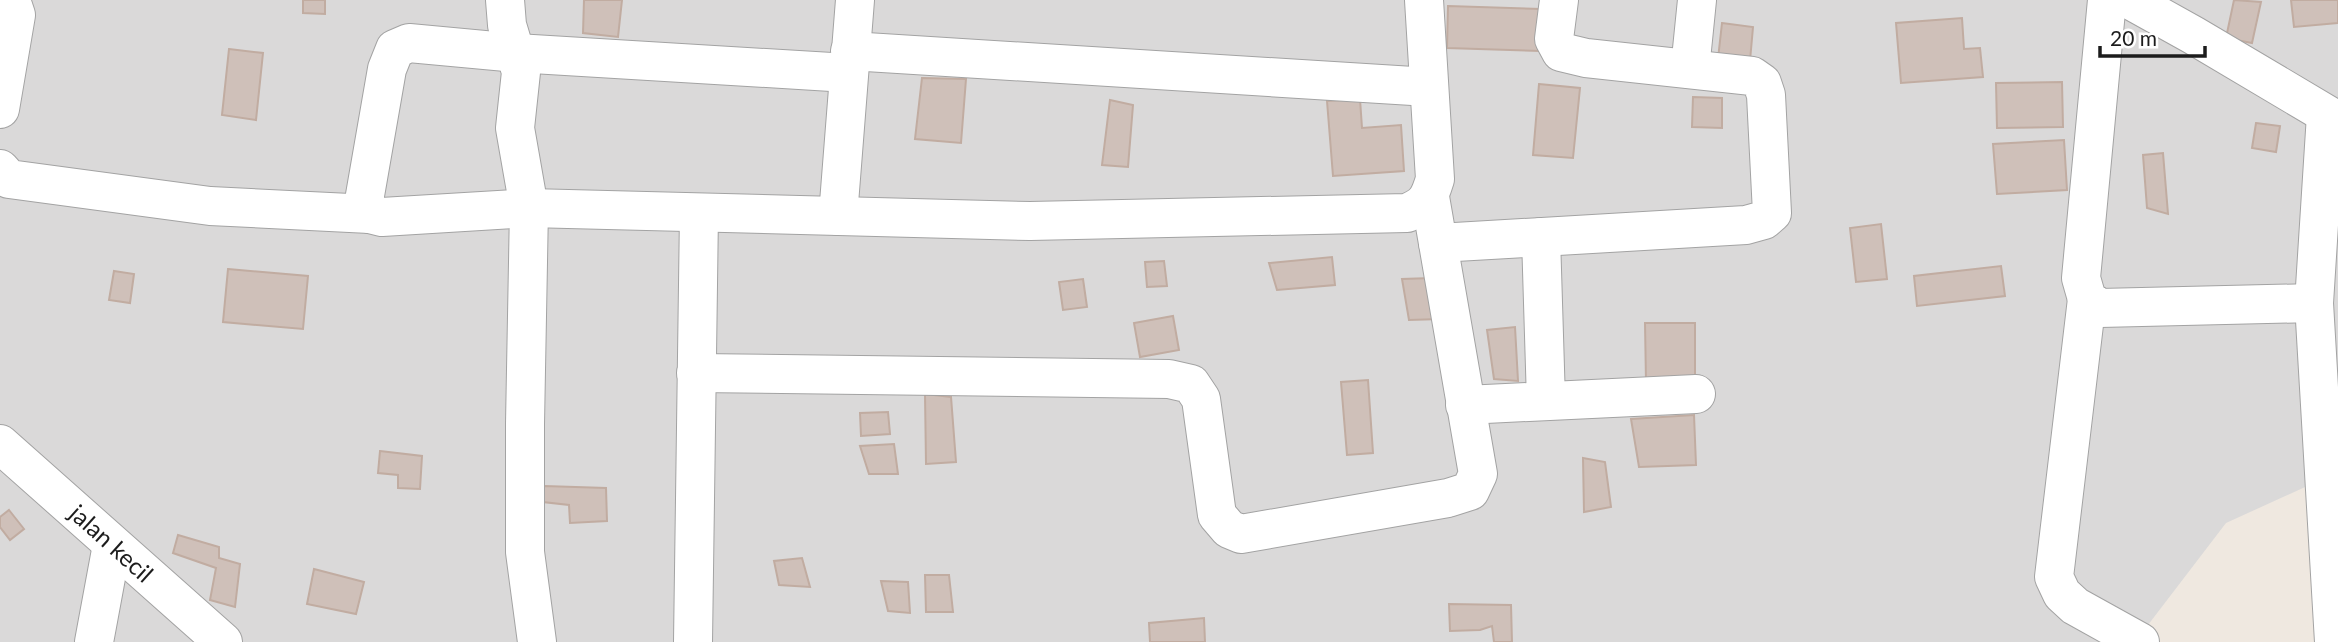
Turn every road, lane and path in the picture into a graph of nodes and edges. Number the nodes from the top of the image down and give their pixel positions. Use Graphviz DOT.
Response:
graph roads {
  1 [pos="11,0"];
  2 [pos="505,0"];
  3 [pos="855,0"];
  4 [pos="1424,0"];
  5 [pos="1559,0"];
  6 [pos="1696,0"];
  7 [pos="2107,0"];
  8 [pos="2130,0"];
  9 [pos="516,53"];
  10 [pos="849,62"];
  11 [pos="1690,69"];
  12 [pos="1429,87"];
  13 [pos="0,109"];
  14 [pos="2332,118"];
  15 [pos="0,169"];
  16 [pos="1430,197"];
  17 [pos="529,208"];
  18 [pos="699,213"];
  19 [pos="370,214"];
  20 [pos="838,216"];
  21 [pos="1541,237"];
  22 [pos="1438,243"];
  23 [pos="2087,299"];
  24 [pos="2314,303"];
  25 [pos="696,373"];
  26 [pos="1696,394"];
  27 [pos="1546,401"];
  28 [pos="1465,405"];
  29 [pos="0,444"];
  30 [pos="112,545"];
  31 [pos="94,642"];
  32 [pos="223,642"];
  33 [pos="537,642"];
  34 [pos="693,642"];
  35 [pos="2140,642"];
  36 [pos="2334,642"];
  1 -- 13 [label="street"];
  2 -- 9 [label="street"];
  3 -- 10 [label="street"];
  4 -- 12 [label="street"];
  5 -- 11 [label="street"];
  6 -- 11 [label="street"];
  7 -- 23 [label="street"];
  8 -- 14 [label="street"];
  9 -- 10 [label="street"];
  9 -- 17 [label="street"];
  9 -- 19 [label="street"];
  10 -- 12 [label="street"];
  10 -- 20 [label="street"];
  11 -- 21 [label="street"];
  12 -- 16 [label="street"];
  14 -- 24 [label="street"];
  15 -- 19 [label="street"];
  16 -- 20 [label="street"];
  16 -- 22 [label="street"];
  17 -- 18 [label="street"];
  17 -- 19 [label="street"];
  17 -- 33 [label="street"];
  18 -- 20 [label="street"];
  18 -- 25 [label="street"];
  21 -- 22 [label="street"];
  21 -- 27 [label="street"];
  22 -- 28 [label="street"];
  23 -- 24 [label="street"];
  23 -- 35 [label="street"];
  24 -- 36 [label="street"];
  25 -- 28 [label="street"];
  25 -- 34 [label="street"];
  26 -- 27 [label="street"];
  27 -- 28 [label="street"];
  29 -- 30 [label="street, jalan kecil"];
  30 -- 31 [label="street"];
  30 -- 32 [label="street, jalan kecil"];
}
